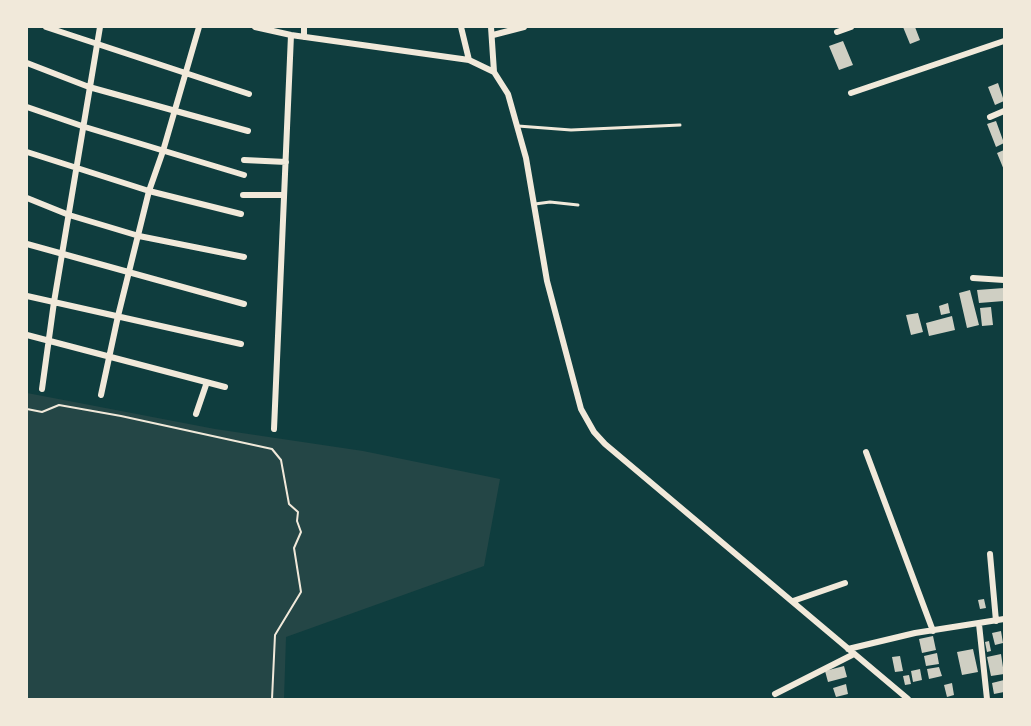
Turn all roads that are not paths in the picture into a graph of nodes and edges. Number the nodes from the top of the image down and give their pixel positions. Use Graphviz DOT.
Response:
graph roads {
  1 [pos="46,27"];
  2 [pos="100,27"];
  3 [pos="199,27"];
  4 [pos="255,27"];
  5 [pos="304,27"];
  6 [pos="461,27"];
  7 [pos="491,27"];
  8 [pos="524,27"];
  9 [pos="851,27"];
  10 [pos="265,28"];
  11 [pos="837,32"];
  12 [pos="291,35"];
  13 [pos="493,35"];
  14 [pos="304,37"];
  15 [pos="1004,41"];
  16 [pos="97,44"];
  17 [pos="469,60"];
  18 [pos="27,63"];
  19 [pos="494,72"];
  20 [pos="185,74"];
  21 [pos="89,87"];
  22 [pos="851,93"];
  23 [pos="249,94"];
  24 [pos="27,107"];
  25 [pos="174,111"];
  26 [pos="1004,111"];
  27 [pos="990,117"];
  28 [pos="680,125"];
  29 [pos="518,126"];
  30 [pos="85,127"];
  31 [pos="248,131"];
  32 [pos="163,151"];
  33 [pos="27,152"];
  34 [pos="244,160"];
  35 [pos="286,162"];
  36 [pos="77,168"];
  37 [pos="244,175"];
  38 [pos="149,191"];
  39 [pos="243,195"];
  40 [pos="284,195"];
  41 [pos="27,198"];
  42 [pos="533,205"];
  43 [pos="578,205"];
  44 [pos="241,214"];
  45 [pos="69,215"];
  46 [pos="139,236"];
  47 [pos="27,244"];
  48 [pos="62,255"];
  49 [pos="244,257"];
  50 [pos="130,274"];
  51 [pos="973,278"];
  52 [pos="1004,280"];
  53 [pos="27,296"];
  54 [pos="54,302"];
  55 [pos="244,304"];
  56 [pos="118,316"];
  57 [pos="27,335"];
  58 [pos="50,341"];
  59 [pos="241,344"];
  60 [pos="109,356"];
  61 [pos="207,382"];
  62 [pos="225,387"];
  63 [pos="42,389"];
  64 [pos="101,395"];
  65 [pos="196,414"];
  66 [pos="274,429"];
  67 [pos="866,452"];
  68 [pos="990,554"];
  69 [pos="845,583"];
  70 [pos="793,601"];
  71 [pos="1000,620"];
  72 [pos="979,624"];
  73 [pos="933,631"];
  74 [pos="848,649"];
  75 [pos="854,654"];
  76 [pos="775,694"];
  77 [pos="908,699"];
  78 [pos="987,699"];
  1 -- 16 [label="street"];
  2 -- 16 [label="street"];
  3 -- 20 [label="street"];
  4 -- 10 [label="street"];
  5 -- 14 [label="street"];
  6 -- 17 [label="street"];
  7 -- 13 [label="street"];
  8 -- 13 [label="street"];
  9 -- 11 [label="street"];
  10 -- 12 [label="street"];
  12 -- 14 [label="street"];
  12 -- 35 [label="street"];
  13 -- 19 [label="street"];
  14 -- 17 [label="street"];
  15 -- 22 [label="street"];
  16 -- 20 [label="street"];
  16 -- 21 [label="street"];
  17 -- 19 [label="street"];
  18 -- 21 [label="street"];
  19 -- 29 [label="street"];
  20 -- 23 [label="street"];
  20 -- 25 [label="street"];
  21 -- 25 [label="street"];
  21 -- 30 [label="street"];
  24 -- 30 [label="street"];
  25 -- 31 [label="street"];
  25 -- 32 [label="street"];
  26 -- 27 [label="street"];
  28 -- 29 [label="lane"];
  29 -- 42 [label="street"];
  30 -- 32 [label="street"];
  30 -- 36 [label="street"];
  32 -- 37 [label="street"];
  32 -- 38 [label="street"];
  33 -- 36 [label="street"];
  34 -- 35 [label="street"];
  35 -- 40 [label="street"];
  36 -- 38 [label="street"];
  36 -- 45 [label="street"];
  38 -- 44 [label="street"];
  38 -- 46 [label="street"];
  39 -- 40 [label="street"];
  40 -- 66 [label="street"];
  41 -- 45 [label="street"];
  42 -- 43 [label="lane"];
  42 -- 70 [label="street"];
  45 -- 46 [label="street"];
  45 -- 48 [label="street"];
  46 -- 49 [label="street"];
  46 -- 50 [label="street"];
  47 -- 48 [label="street"];
  48 -- 50 [label="street"];
  48 -- 54 [label="street"];
  50 -- 55 [label="street"];
  50 -- 56 [label="street"];
  51 -- 52 [label="street"];
  53 -- 54 [label="street"];
  54 -- 56 [label="street"];
  54 -- 58 [label="street"];
  56 -- 59 [label="street"];
  56 -- 60 [label="street"];
  57 -- 58 [label="street"];
  58 -- 60 [label="street"];
  58 -- 63 [label="street"];
  60 -- 61 [label="street"];
  60 -- 64 [label="street"];
  61 -- 62 [label="street"];
  61 -- 65 [label="street"];
  67 -- 73 [label="street"];
  68 -- 71 [label="street"];
  69 -- 70 [label="street"];
  70 -- 74 [label="street"];
  71 -- 72 [label="street"];
  72 -- 73 [label="street"];
  72 -- 78 [label="street"];
  73 -- 74 [label="street"];
  74 -- 75 [label="street"];
  75 -- 76 [label="street"];
  75 -- 77 [label="street"];
}
